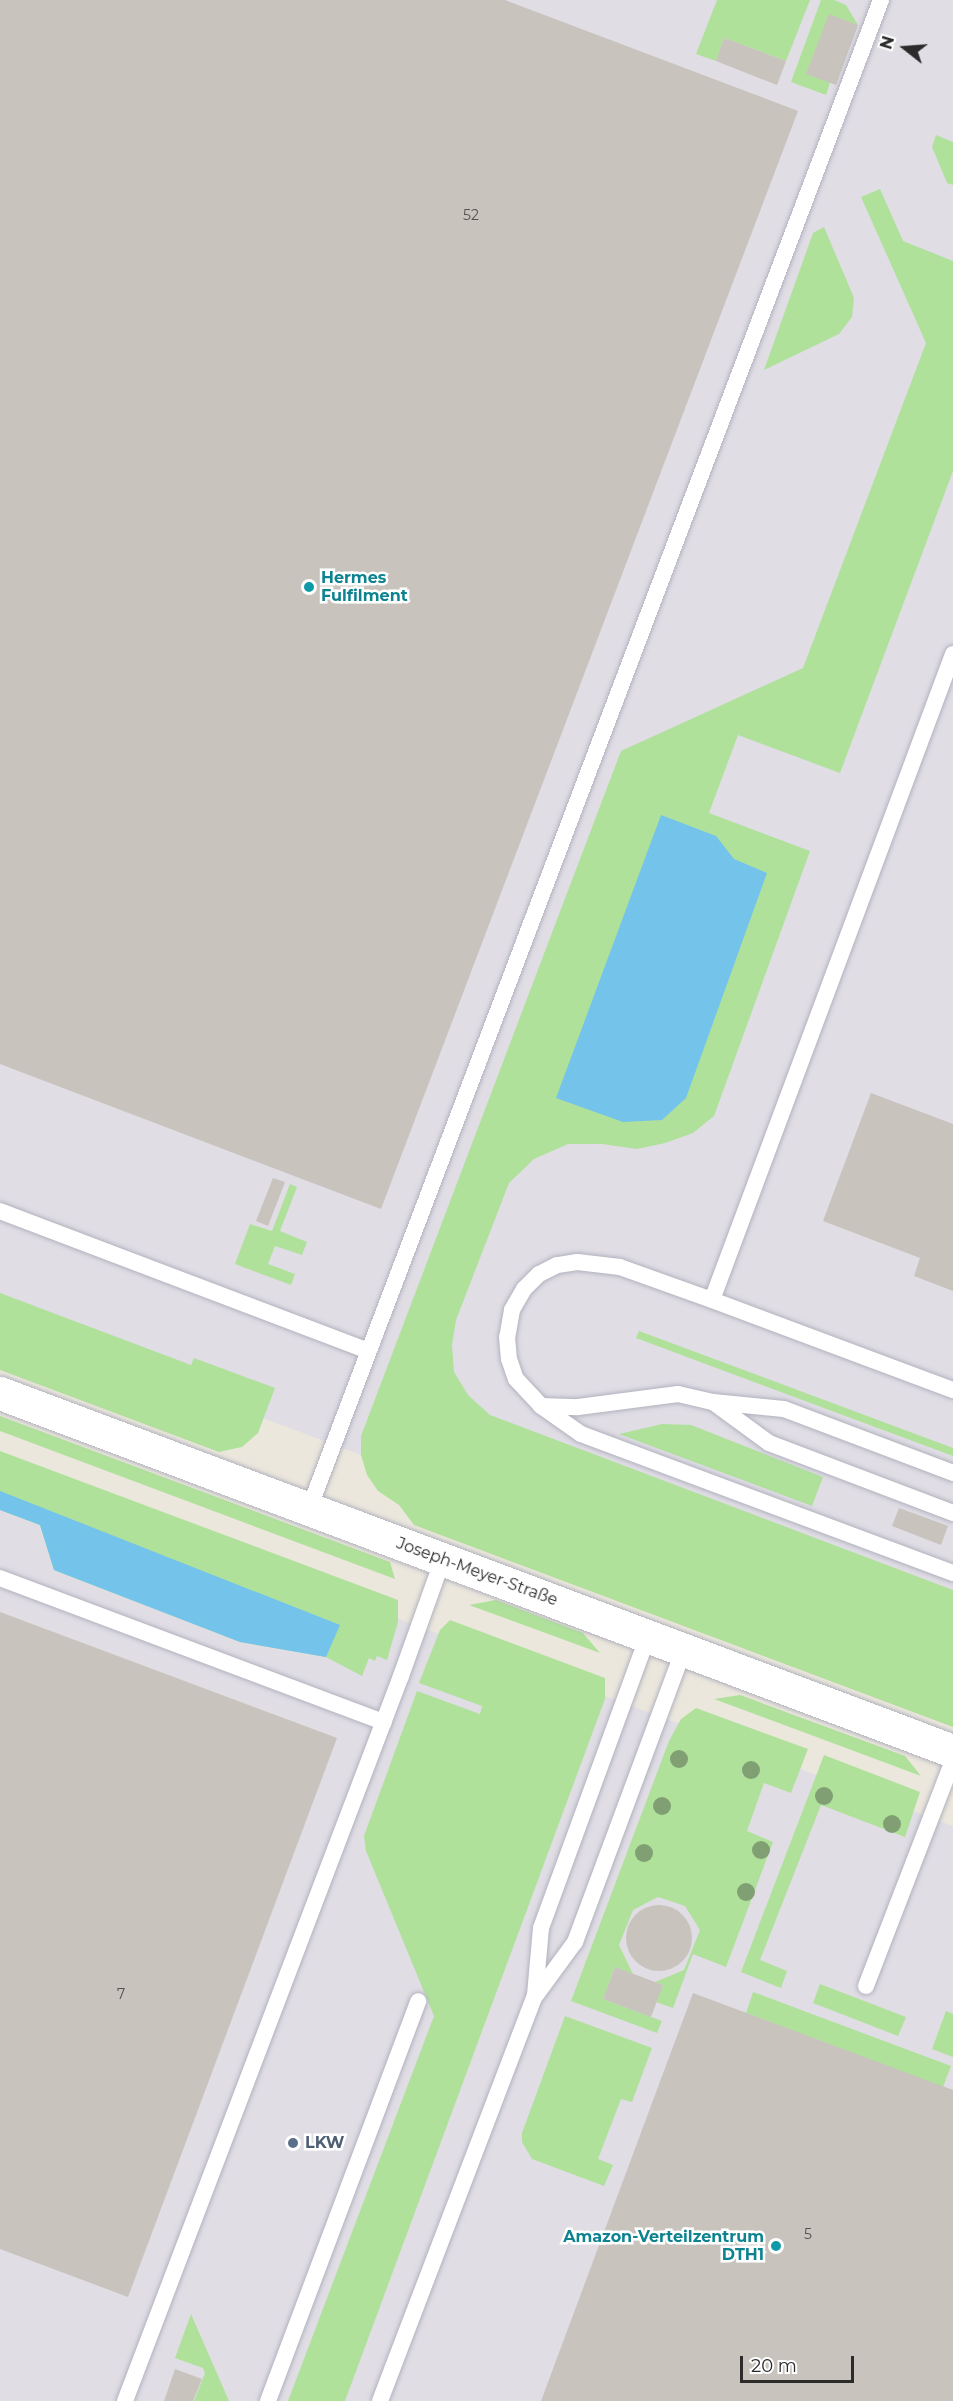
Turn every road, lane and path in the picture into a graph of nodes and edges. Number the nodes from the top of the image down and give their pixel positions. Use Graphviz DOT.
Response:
graph roads {
  1 [pos="881,0"];
  2 [pos="953,654"];
  3 [pos="0,1211"];
  4 [pos="712,1300"];
  5 [pos="368,1351"];
  6 [pos="953,1390"];
  7 [pos="0,1394"];
  8 [pos="713,1402"];
  9 [pos="541,1406"];
  10 [pos="953,1473"];
  11 [pos="309,1509"];
  12 [pos="953,1513"];
  13 [pos="443,1559"];
  14 [pos="953,1573"];
  15 [pos="0,1578"];
  16 [pos="648,1636"];
  17 [pos="684,1649"];
  18 [pos="384,1722"];
  19 [pos="953,1751"];
  20 [pos="953,1761"];
  21 [pos="866,1986"];
  22 [pos="535,1995"];
  23 [pos="418,2001"];
  24 [pos="125,2401"];
  25 [pos="268,2401"];
  26 [pos="380,2401"];
  1 -- 5 [label="lane"];
  2 -- 4 [label="lane"];
  3 -- 5 [label="lane"];
  4 -- 6 [label="lane"];
  4 -- 9 [label="lane"];
  5 -- 11 [label="lane"];
  7 -- 11 [label="street, Joseph-Meyer-Straße"];
  8 -- 9 [label="lane"];
  8 -- 10 [label="lane"];
  8 -- 12 [label="lane"];
  9 -- 14 [label="lane"];
  11 -- 13 [label="street, Joseph-Meyer-Straße"];
  13 -- 16 [label="street, Joseph-Meyer-Straße"];
  13 -- 18 [label="lane"];
  15 -- 18 [label="lane"];
  16 -- 17 [label="street, Joseph-Meyer-Straße"];
  16 -- 22 [label="lane"];
  17 -- 19 [label="street, Joseph-Meyer-Straße"];
  17 -- 22 [label="lane"];
  18 -- 24 [label="lane"];
  20 -- 21 [label="lane"];
  22 -- 26 [label="lane"];
  23 -- 25 [label="lane"];
}
